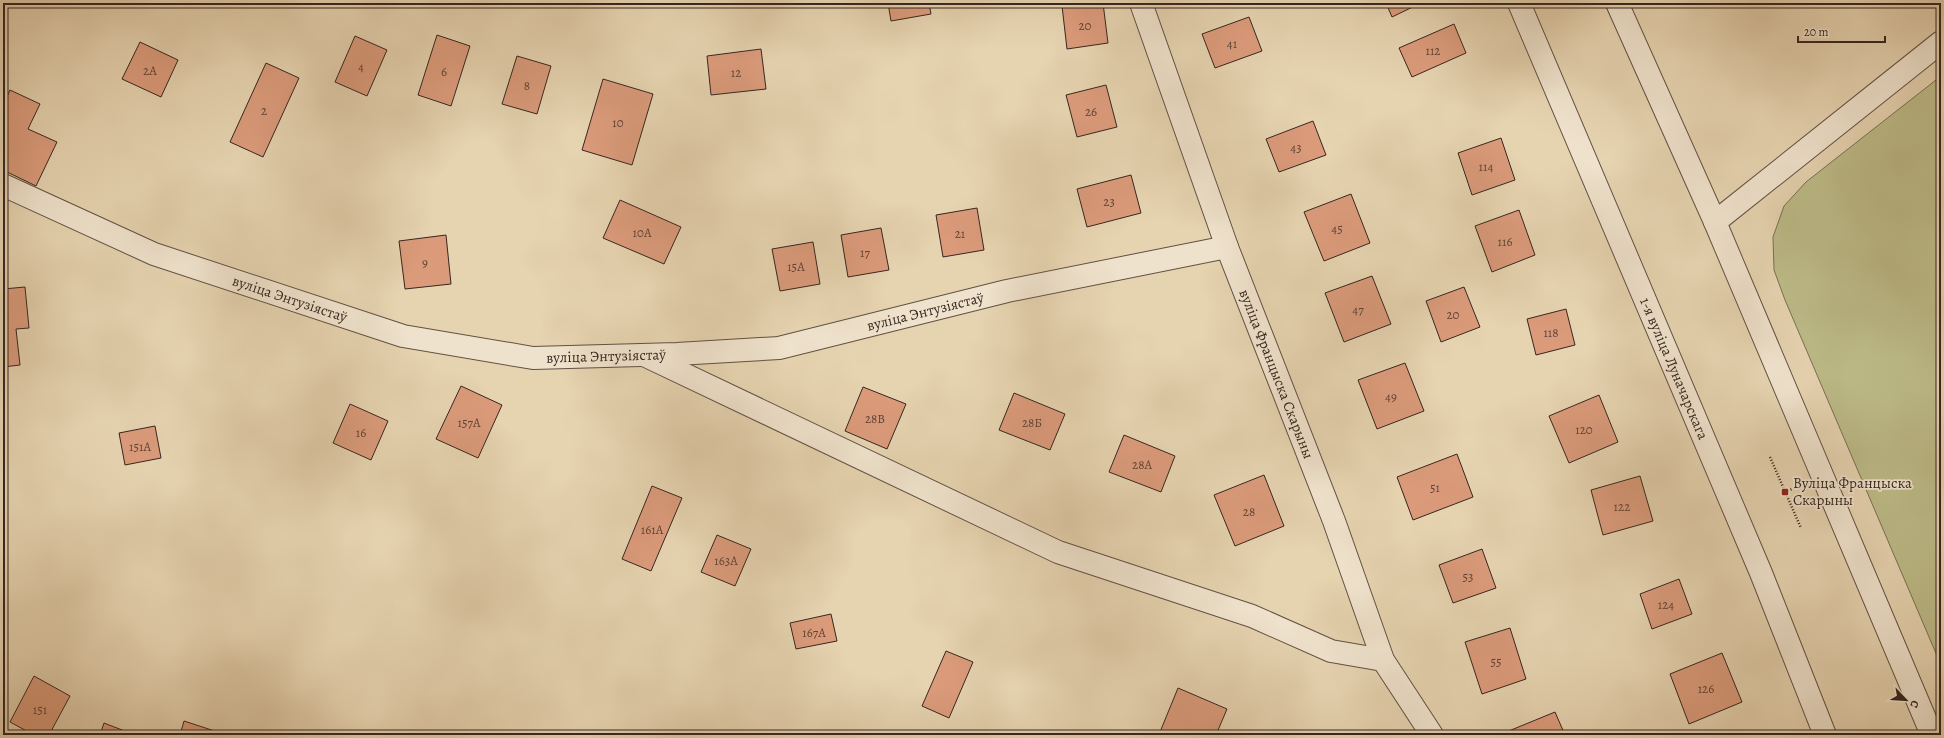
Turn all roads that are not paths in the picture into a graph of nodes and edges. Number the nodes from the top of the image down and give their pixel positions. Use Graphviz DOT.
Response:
graph roads {
  1 [pos="1141,3"];
  2 [pos="1519,3"];
  3 [pos="1617,3"];
  4 [pos="1941,42"];
  5 [pos="3,186"];
  6 [pos="1715,222"];
  7 [pos="1227,247"];
  8 [pos="643,355"];
  9 [pos="1383,660"];
  10 [pos="1432,735"];
  11 [pos="1824,735"];
  12 [pos="1932,735"];
  1 -- 7 [label="street, вуліца Францыска Скарыны"];
  2 -- 11 [label="street, 1-я вуліца Луначарскага"];
  3 -- 6 [label="street"];
  4 -- 6 [label="street"];
  5 -- 8 [label="street, вуліца Энтузіястаў"];
  6 -- 12 [label="street"];
  7 -- 8 [label="street, вуліца Энтузіястаў"];
  7 -- 9 [label="street, вуліца Францыска Скарыны"];
  8 -- 9 [label="street"];
  9 -- 10 [label="street, вуліца Францыска Скарыны"];
}
